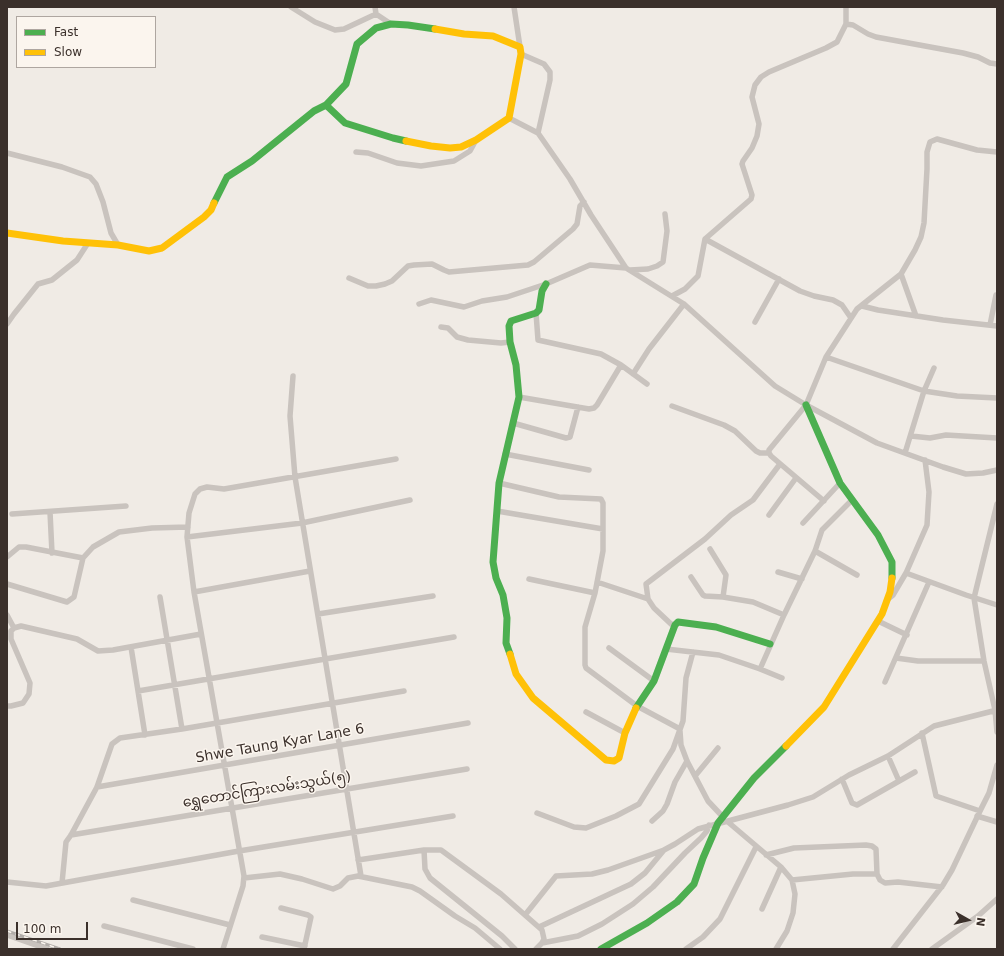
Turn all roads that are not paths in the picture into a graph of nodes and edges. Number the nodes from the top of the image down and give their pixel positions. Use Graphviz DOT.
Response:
graph roads {
  1 [pos="291,7"];
  2 [pos="375,7"];
  3 [pos="514,7"];
  4 [pos="846,7"];
  5 [pos="376,14"];
  6 [pos="391,24"];
  7 [pos="846,24"];
  8 [pos="520,51"];
  9 [pos="997,64"];
  10 [pos="326,104"];
  11 [pos="509,118"];
  12 [pos="538,133"];
  13 [pos="476,140"];
  14 [pos="356,152"];
  15 [pos="997,152"];
  16 [pos="7,153"];
  17 [pos="584,202"];
  18 [pos="665,214"];
  19 [pos="7,233"];
  20 [pos="705,239"];
  21 [pos="88,243"];
  22 [pos="118,245"];
  23 [pos="628,269"];
  24 [pos="901,274"];
  25 [pos="349,278"];
  26 [pos="779,279"];
  27 [pos="546,284"];
  28 [pos="996,295"];
  29 [pos="672,296"];
  30 [pos="419,304"];
  31 [pos="684,304"];
  32 [pos="862,306"];
  33 [pos="536,313"];
  34 [pos="916,316"];
  35 [pos="851,318"];
  36 [pos="755,322"];
  37 [pos="7,324"];
  38 [pos="990,325"];
  39 [pos="997,326"];
  40 [pos="441,327"];
  41 [pos="510,342"];
  42 [pos="826,357"];
  43 [pos="621,365"];
  44 [pos="934,368"];
  45 [pos="633,374"];
  46 [pos="293,376"];
  47 [pos="646,384"];
  48 [pos="924,391"];
  49 [pos="519,397"];
  50 [pos="997,398"];
  51 [pos="806,405"];
  52 [pos="672,406"];
  53 [pos="578,407"];
  54 [pos="513,423"];
  55 [pos="911,436"];
  56 [pos="997,438"];
  57 [pos="769,453"];
  58 [pos="905,453"];
  59 [pos="506,454"];
  60 [pos="396,459"];
  61 [pos="925,460"];
  62 [pos="780,464"];
  63 [pos="589,470"];
  64 [pos="997,470"];
  65 [pos="295,477"];
  66 [pos="796,478"];
  67 [pos="499,483"];
  68 [pos="840,483"];
  69 [pos="410,500"];
  70 [pos="852,500"];
  71 [pos="824,501"];
  72 [pos="997,504"];
  73 [pos="126,506"];
  74 [pos="497,511"];
  75 [pos="50,512"];
  76 [pos="12,514"];
  77 [pos="769,515"];
  78 [pos="302,523"];
  79 [pos="803,524"];
  80 [pos="188,527"];
  81 [pos="603,529"];
  82 [pos="187,537"];
  83 [pos="710,549"];
  84 [pos="815,552"];
  85 [pos="52,553"];
  86 [pos="7,557"];
  87 [pos="83,558"];
  88 [pos="310,571"];
  89 [pos="778,572"];
  90 [pos="906,573"];
  91 [pos="858,575"];
  92 [pos="691,577"];
  93 [pos="529,579"];
  94 [pos="802,579"];
  95 [pos="597,582"];
  96 [pos="929,582"];
  97 [pos="7,584"];
  98 [pos="194,592"];
  99 [pos="595,593"];
  100 [pos="433,596"];
  101 [pos="723,597"];
  102 [pos="160,598"];
  103 [pos="974,598"];
  104 [pos="648,599"];
  105 [pos="888,599"];
  106 [pos="997,605"];
  107 [pos="318,614"];
  108 [pos="7,615"];
  109 [pos="784,615"];
  110 [pos="878,621"];
  111 [pos="675,625"];
  112 [pos="14,628"];
  113 [pos="201,634"];
  114 [pos="907,635"];
  115 [pos="454,637"];
  116 [pos="166,640"];
  117 [pos="770,644"];
  118 [pos="131,647"];
  119 [pos="609,648"];
  120 [pos="666,649"];
  121 [pos="693,652"];
  122 [pos="325,658"];
  123 [pos="896,658"];
  124 [pos="984,661"];
  125 [pos="760,668"];
  126 [pos="782,678"];
  127 [pos="209,679"];
  128 [pos="654,681"];
  129 [pos="885,682"];
  130 [pos="174,685"];
  131 [pos="138,691"];
  132 [pos="404,691"];
  133 [pos="332,703"];
  134 [pos="7,706"];
  135 [pos="637,706"];
  136 [pos="996,710"];
  137 [pos="586,712"];
  138 [pos="216,723"];
  139 [pos="468,723"];
  140 [pos="182,729"];
  141 [pos="680,729"];
  142 [pos="997,732"];
  143 [pos="626,733"];
  144 [pos="922,733"];
  145 [pos="145,735"];
  146 [pos="340,746"];
  147 [pos="718,748"];
  148 [pos="888,756"];
  149 [pos="687,761"];
  150 [pos="997,765"];
  151 [pos="224,766"];
  152 [pos="467,769"];
  153 [pos="915,772"];
  154 [pos="695,776"];
  155 [pos="842,780"];
  156 [pos="899,781"];
  157 [pos="97,787"];
  158 [pos="347,790"];
  159 [pos="990,793"];
  160 [pos="997,795"];
  161 [pos="232,808"];
  162 [pos="537,813"];
  163 [pos="979,813"];
  164 [pos="453,816"];
  165 [pos="725,819"];
  166 [pos="652,821"];
  167 [pos="997,822"];
  168 [pos="718,823"];
  169 [pos="709,825"];
  170 [pos="354,833"];
  171 [pos="71,835"];
  172 [pos="756,847"];
  173 [pos="424,850"];
  174 [pos="664,850"];
  175 [pos="239,851"];
  176 [pos="766,854"];
  177 [pos="358,860"];
  178 [pos="781,867"];
  179 [pos="877,874"];
  180 [pos="361,876"];
  181 [pos="244,878"];
  182 [pos="792,880"];
  183 [pos="7,882"];
  184 [pos="62,883"];
  185 [pos="942,887"];
  186 [pos="997,899"];
  187 [pos="133,900"];
  188 [pos="281,908"];
  189 [pos="762,910"];
  190 [pos="526,915"];
  191 [pos="230,925"];
  192 [pos="104,926"];
  193 [pos="539,927"];
  194 [pos="7,936"];
  195 [pos="262,937"];
  196 [pos="542,943"];
  197 [pos="43,948"];
  198 [pos="305,948"];
  199 [pos="193,949"];
  200 [pos="222,949"];
  201 [pos="500,949"];
  202 [pos="515,949"];
  203 [pos="536,949"];
  204 [pos="601,949"];
  205 [pos="686,949"];
  206 [pos="776,949"];
  207 [pos="893,949"];
  208 [pos="932,949"];
  1 -- 5 [label="street"];
  2 -- 5 [label="street"];
  3 -- 8 [label="street"];
  4 -- 7 [label="street"];
  5 -- 6 [label="street"];
  6 -- 8 [label="street"];
  6 -- 10 [label="street"];
  7 -- 9 [label="street"];
  7 -- 20 [label="street"];
  8 -- 11 [label="street"];
  8 -- 12 [label="street"];
  10 -- 13 [label="street"];
  10 -- 22 [label="street"];
  11 -- 12 [label="street"];
  11 -- 13 [label="street"];
  12 -- 17 [label="street"];
  13 -- 14 [label="street"];
  15 -- 24 [label="street"];
  16 -- 22 [label="street"];
  17 -- 23 [label="street"];
  17 -- 25 [label="street"];
  18 -- 23 [label="street"];
  19 -- 21 [label="street"];
  20 -- 26 [label="street"];
  20 -- 29 [label="street"];
  21 -- 22 [label="street"];
  21 -- 37 [label="street"];
  23 -- 27 [label="street"];
  23 -- 29 [label="street"];
  24 -- 32 [label="street"];
  24 -- 34 [label="street"];
  26 -- 35 [label="street"];
  26 -- 36 [label="street"];
  27 -- 30 [label="street"];
  27 -- 33 [label="street"];
  28 -- 38 [label="street"];
  29 -- 31 [label="street"];
  31 -- 45 [label="street"];
  31 -- 51 [label="street"];
  32 -- 34 [label="street"];
  32 -- 35 [label="street"];
  33 -- 41 [label="street"];
  33 -- 43 [label="street"];
  34 -- 38 [label="street"];
  35 -- 42 [label="street"];
  38 -- 39 [label="street"];
  40 -- 41 [label="street"];
  41 -- 49 [label="street"];
  42 -- 48 [label="street"];
  42 -- 51 [label="street"];
  43 -- 45 [label="street"];
  43 -- 53 [label="street"];
  44 -- 48 [label="street"];
  45 -- 47 [label="street"];
  46 -- 65 [label="street"];
  48 -- 50 [label="street"];
  48 -- 55 [label="street"];
  49 -- 53 [label="street"];
  49 -- 54 [label="street"];
  51 -- 57 [label="street"];
  51 -- 58 [label="street"];
  51 -- 68 [label="street"];
  52 -- 57 [label="street"];
  53 -- 54 [label="street"];
  54 -- 59 [label="street"];
  55 -- 56 [label="street"];
  55 -- 58 [label="street"];
  57 -- 62 [label="street"];
  58 -- 61 [label="street"];
  59 -- 63 [label="street"];
  59 -- 67 [label="street"];
  60 -- 65 [label="street"];
  61 -- 64 [label="street"];
  61 -- 90 [label="street"];
  62 -- 66 [label="street"];
  62 -- 104 [label="street"];
  65 -- 78 [label="street"];
  65 -- 80 [label="street"];
  66 -- 71 [label="street"];
  66 -- 77 [label="street"];
  67 -- 74 [label="street"];
  67 -- 81 [label="street"];
  68 -- 70 [label="street"];
  68 -- 71 [label="street"];
  69 -- 78 [label="street"];
  70 -- 84 [label="street"];
  70 -- 105 [label="street"];
  71 -- 79 [label="street"];
  72 -- 103 [label="street"];
  73 -- 75 [label="street"];
  74 -- 81 [label="street"];
  74 -- 143 [label="street"];
  75 -- 76 [label="street"];
  75 -- 85 [label="street"];
  78 -- 82 [label="street"];
  78 -- 88 [label="street"];
  80 -- 82 [label="street"];
  80 -- 87 [label="street"];
  81 -- 95 [label="street"];
  82 -- 98 [label="street"];
  83 -- 101 [label="street"];
  84 -- 91 [label="street"];
  84 -- 94 [label="street"];
  85 -- 86 [label="street"];
  85 -- 87 [label="street"];
  87 -- 97 [label="street"];
  88 -- 98 [label="street"];
  88 -- 107 [label="street"];
  89 -- 94 [label="street"];
  90 -- 96 [label="street"];
  90 -- 105 [label="street"];
  92 -- 101 [label="street"];
  93 -- 99 [label="street"];
  94 -- 109 [label="street"];
  95 -- 99 [label="street"];
  95 -- 104 [label="street"];
  96 -- 103 [label="street"];
  96 -- 114 [label="street"];
  98 -- 113 [label="street"];
  99 -- 135 [label="street"];
  100 -- 107 [label="street"];
  101 -- 109 [label="street"];
  102 -- 116 [label="street"];
  103 -- 106 [label="street"];
  103 -- 124 [label="street"];
  104 -- 111 [label="street"];
  105 -- 110 [label="street"];
  107 -- 122 [label="street"];
  108 -- 112 [label="street"];
  109 -- 117 [label="street"];
  110 -- 114 [label="street"];
  110 -- 165 [label="street"];
  111 -- 117 [label="street"];
  111 -- 120 [label="street"];
  112 -- 118 [label="street"];
  112 -- 134 [label="street"];
  113 -- 116 [label="street"];
  113 -- 127 [label="street"];
  114 -- 123 [label="street"];
  115 -- 122 [label="street"];
  116 -- 118 [label="street"];
  116 -- 130 [label="street"];
  117 -- 125 [label="street"];
  118 -- 131 [label="street"];
  119 -- 128 [label="street"];
  120 -- 121 [label="street"];
  120 -- 128 [label="street"];
  121 -- 125 [label="street"];
  121 -- 141 [label="street"];
  122 -- 127 [label="street"];
  122 -- 133 [label="street"];
  123 -- 124 [label="street"];
  123 -- 129 [label="street"];
  124 -- 136 [label="street"];
  125 -- 126 [label="street"];
  127 -- 130 [label="street"];
  127 -- 138 [label="street"];
  128 -- 135 [label="street"];
  130 -- 131 [label="street"];
  130 -- 140 [label="street"];
  131 -- 145 [label="street"];
  132 -- 133 [label="street"];
  133 -- 138 [label="street"];
  133 -- 146 [label="street"];
  135 -- 141 [label="street"];
  135 -- 143 [label="street"];
  136 -- 142 [label="street"];
  136 -- 144 [label="street"];
  137 -- 143 [label="street"];
  138 -- 140 [label="street"];
  138 -- 151 [label="street"];
  139 -- 146 [label="street, Shwe Taung Kyar Lane 6"];
  140 -- 145 [label="street"];
  141 -- 149 [label="street"];
  141 -- 162 [label="street"];
  144 -- 148 [label="street"];
  144 -- 163 [label="street"];
  145 -- 157 [label="street"];
  146 -- 151 [label="street, Shwe Taung Kyar Lane 6"];
  146 -- 158 [label="street"];
  147 -- 154 [label="street"];
  148 -- 155 [label="street"];
  148 -- 156 [label="street"];
  149 -- 154 [label="street"];
  149 -- 166 [label="street"];
  150 -- 159 [label="street"];
  151 -- 157 [label="street, Shwe Taung Kyar Lane 6"];
  151 -- 161 [label="street"];
  152 -- 158 [label="street, ရွှေတောင်ကြားလမ်းသွယ်(၅)"];
  153 -- 156 [label="street"];
  154 -- 165 [label="street"];
  155 -- 156 [label="street"];
  155 -- 165 [label="street"];
  157 -- 171 [label="street"];
  158 -- 161 [label="street, ရွှေတောင်ကြားလမ်းသွယ်(၅)"];
  158 -- 170 [label="street"];
  159 -- 160 [label="street"];
  159 -- 163 [label="street"];
  161 -- 171 [label="street, ရွှေတောင်ကြားလမ်းသွယ်(၅)"];
  161 -- 175 [label="street"];
  163 -- 167 [label="street"];
  163 -- 185 [label="street"];
  164 -- 170 [label="street"];
  165 -- 168 [label="street"];
  165 -- 172 [label="street"];
  168 -- 169 [label="street"];
  168 -- 204 [label="street"];
  169 -- 174 [label="street"];
  169 -- 196 [label="street"];
  170 -- 175 [label="street"];
  170 -- 177 [label="street"];
  171 -- 184 [label="street"];
  172 -- 176 [label="street"];
  172 -- 205 [label="street"];
  173 -- 177 [label="street"];
  173 -- 190 [label="street"];
  173 -- 202 [label="street"];
  174 -- 190 [label="street"];
  174 -- 193 [label="street"];
  175 -- 181 [label="street"];
  175 -- 184 [label="street"];
  176 -- 178 [label="street"];
  176 -- 179 [label="street"];
  177 -- 180 [label="street"];
  178 -- 182 [label="street"];
  178 -- 189 [label="street"];
  179 -- 182 [label="street"];
  179 -- 185 [label="street"];
  180 -- 181 [label="street"];
  180 -- 201 [label="street"];
  181 -- 191 [label="street"];
  182 -- 206 [label="street"];
  183 -- 184 [label="street"];
  185 -- 207 [label="street"];
  186 -- 208 [label="street"];
  187 -- 191 [label="street"];
  188 -- 198 [label="street"];
  190 -- 193 [label="street"];
  191 -- 200 [label="street"];
  192 -- 199 [label="street"];
  193 -- 196 [label="street"];
  194 -- 197 [label="street"];
  195 -- 198 [label="street"];
  196 -- 203 [label="street"];
}
